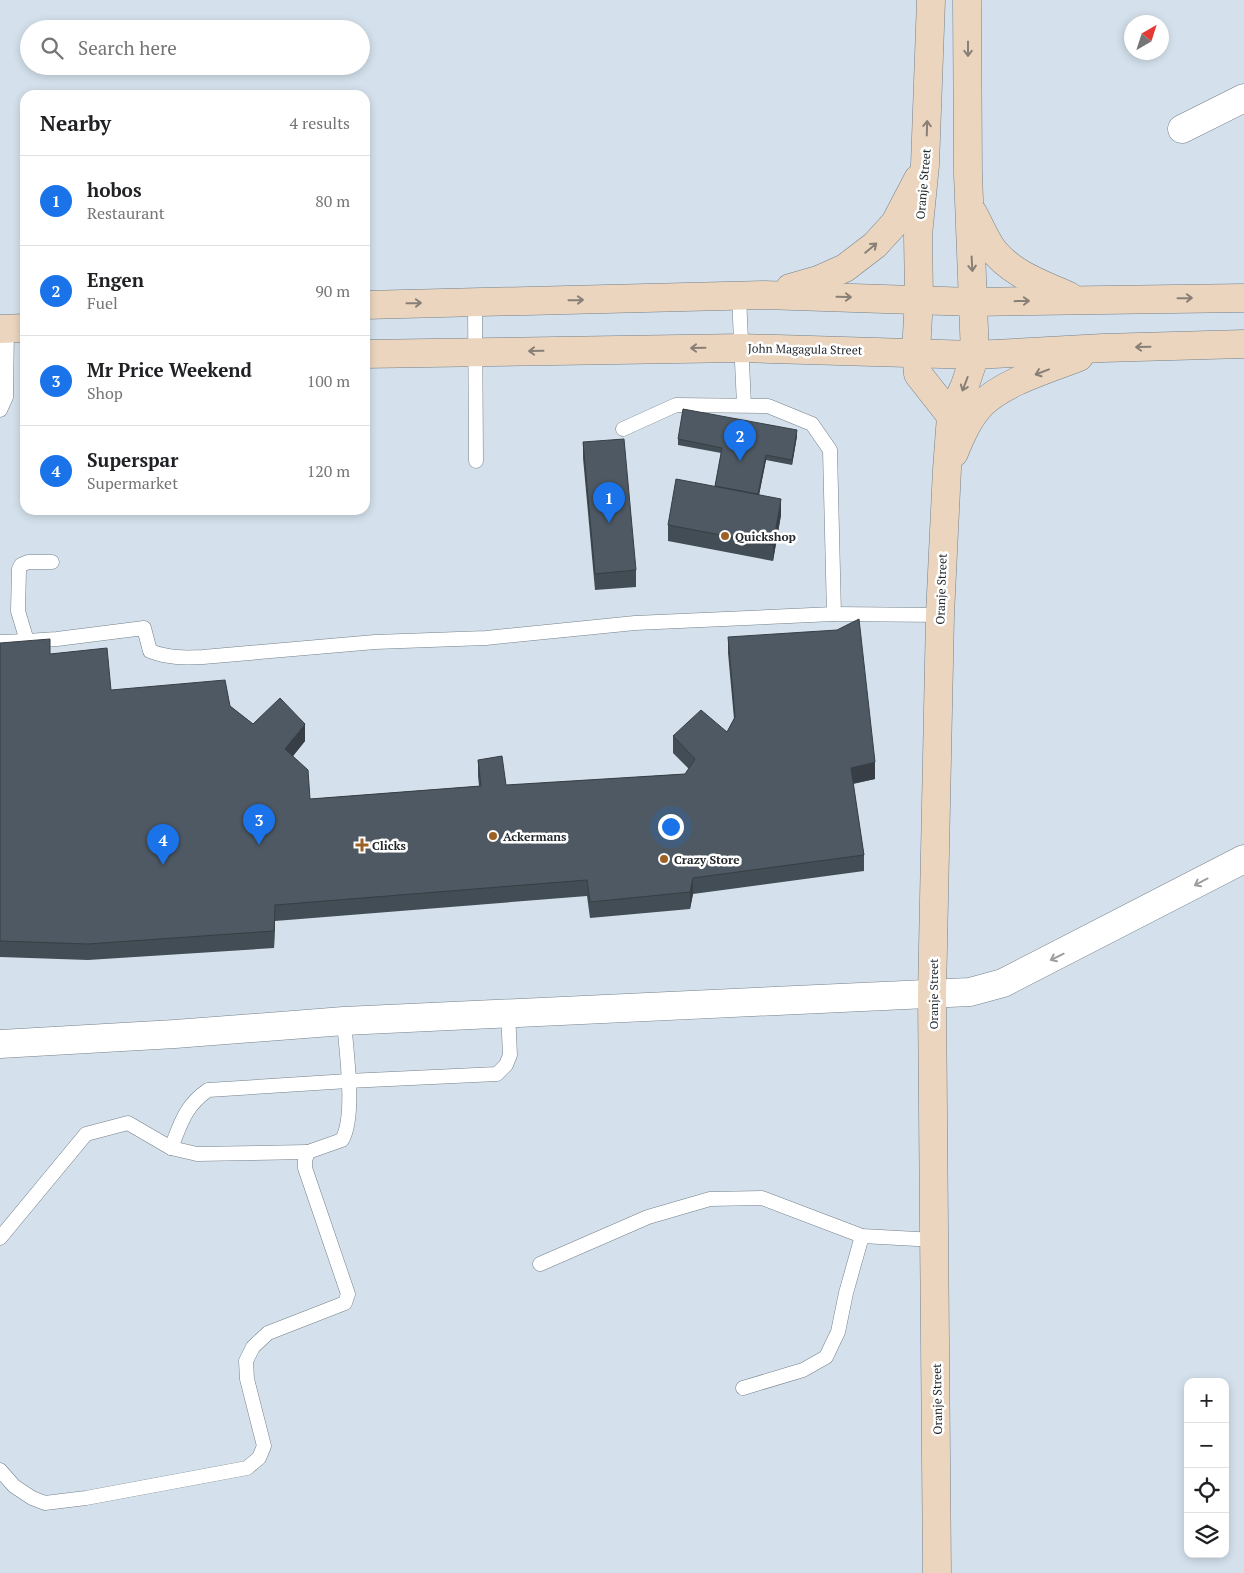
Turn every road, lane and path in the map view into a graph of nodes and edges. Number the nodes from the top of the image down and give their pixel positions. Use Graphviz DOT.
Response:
graph roads {
  1 [pos="931,0"];
  2 [pos="968,0"];
  3 [pos="1244,98"];
  4 [pos="1182,129"];
  5 [pos="925,165"];
  6 [pos="969,205"];
  7 [pos="751,296"];
  8 [pos="1244,298"];
  9 [pos="919,299"];
  10 [pos="1078,300"];
  11 [pos="475,302"];
  12 [pos="974,302"];
  13 [pos="370,304"];
  14 [pos="11,328"];
  15 [pos="1244,344"];
  16 [pos="741,348"];
  17 [pos="1103,348"];
  18 [pos="476,352"];
  19 [pos="916,352"];
  20 [pos="370,354"];
  21 [pos="974,355"];
  22 [pos="744,405"];
  23 [pos="0,410"];
  24 [pos="951,416"];
  25 [pos="623,429"];
  26 [pos="476,461"];
  27 [pos="947,469"];
  28 [pos="52,562"];
  29 [pos="834,614"];
  30 [pos="940,615"];
  31 [pos="27,641"];
  32 [pos="0,642"];
  33 [pos="1244,859"];
  34 [pos="932,995"];
  35 [pos="508,1012"];
  36 [pos="344,1021"];
  37 [pos="0,1044"];
  38 [pos="348,1081"];
  39 [pos="171,1148"];
  40 [pos="308,1152"];
  41 [pos="862,1236"];
  42 [pos="0,1238"];
  43 [pos="935,1240"];
  44 [pos="540,1264"];
  45 [pos="743,1388"];
  46 [pos="0,1470"];
  47 [pos="938,1573"];
  5 -- 1 [label="street, Oranje Street, one-way"];
  2 -- 6 [label="street, Oranje Street, one-way"];
  3 -- 4 [label="street"];
  7 -- 5 [label="street, one-way"];
  5 -- 9 [label="street, Oranje Street"];
  6 -- 10 [label="street"];
  6 -- 12 [label="street, Oranje Street, one-way"];
  7 -- 9 [label="street, one-way"];
  11 -- 7 [label="street, one-way"];
  7 -- 16 [label="lane"];
  10 -- 8 [label="street, one-way"];
  9 -- 12 [label="street"];
  9 -- 19 [label="street, Oranje Street"];
  12 -- 10 [label="street, one-way"];
  13 -- 11 [label="street, one-way"];
  11 -- 18 [label="lane"];
  12 -- 21 [label="street, Oranje Street"];
  14 -- 23 [label="lane"];
  15 -- 17 [label="street, John Magagula Street, one-way"];
  16 -- 18 [label="street, John Magagula Street, one-way"];
  16 -- 19 [label="street, John Magagula Street"];
  16 -- 22 [label="lane"];
  17 -- 21 [label="street, John Magagula Street"];
  17 -- 27 [label="street, one-way"];
  18 -- 20 [label="street, John Magagula Street"];
  18 -- 26 [label="lane"];
  19 -- 21 [label="street, John Magagula Street"];
  19 -- 24 [label="street, Oranje Street"];
  21 -- 24 [label="street, Oranje Street, one-way"];
  22 -- 25 [label="lane"];
  22 -- 29 [label="lane"];
  24 -- 27 [label="street, Oranje Street"];
  27 -- 30 [label="street, Oranje Street"];
  28 -- 31 [label="lane"];
  29 -- 30 [label="lane"];
  29 -- 31 [label="lane"];
  30 -- 34 [label="street, Oranje Street"];
  31 -- 32 [label="lane"];
  33 -- 34 [label="street, one-way"];
  34 -- 35 [label="street"];
  34 -- 43 [label="street, Oranje Street"];
  35 -- 36 [label="street"];
  35 -- 38 [label="lane"];
  36 -- 37 [label="street"];
  36 -- 38 [label="lane"];
  38 -- 39 [label="lane"];
  38 -- 40 [label="lane"];
  39 -- 40 [label="lane"];
  39 -- 42 [label="lane"];
  40 -- 46 [label="lane"];
  41 -- 43 [label="lane"];
  41 -- 44 [label="lane"];
  41 -- 45 [label="lane"];
  43 -- 47 [label="street, Oranje Street"];
}
